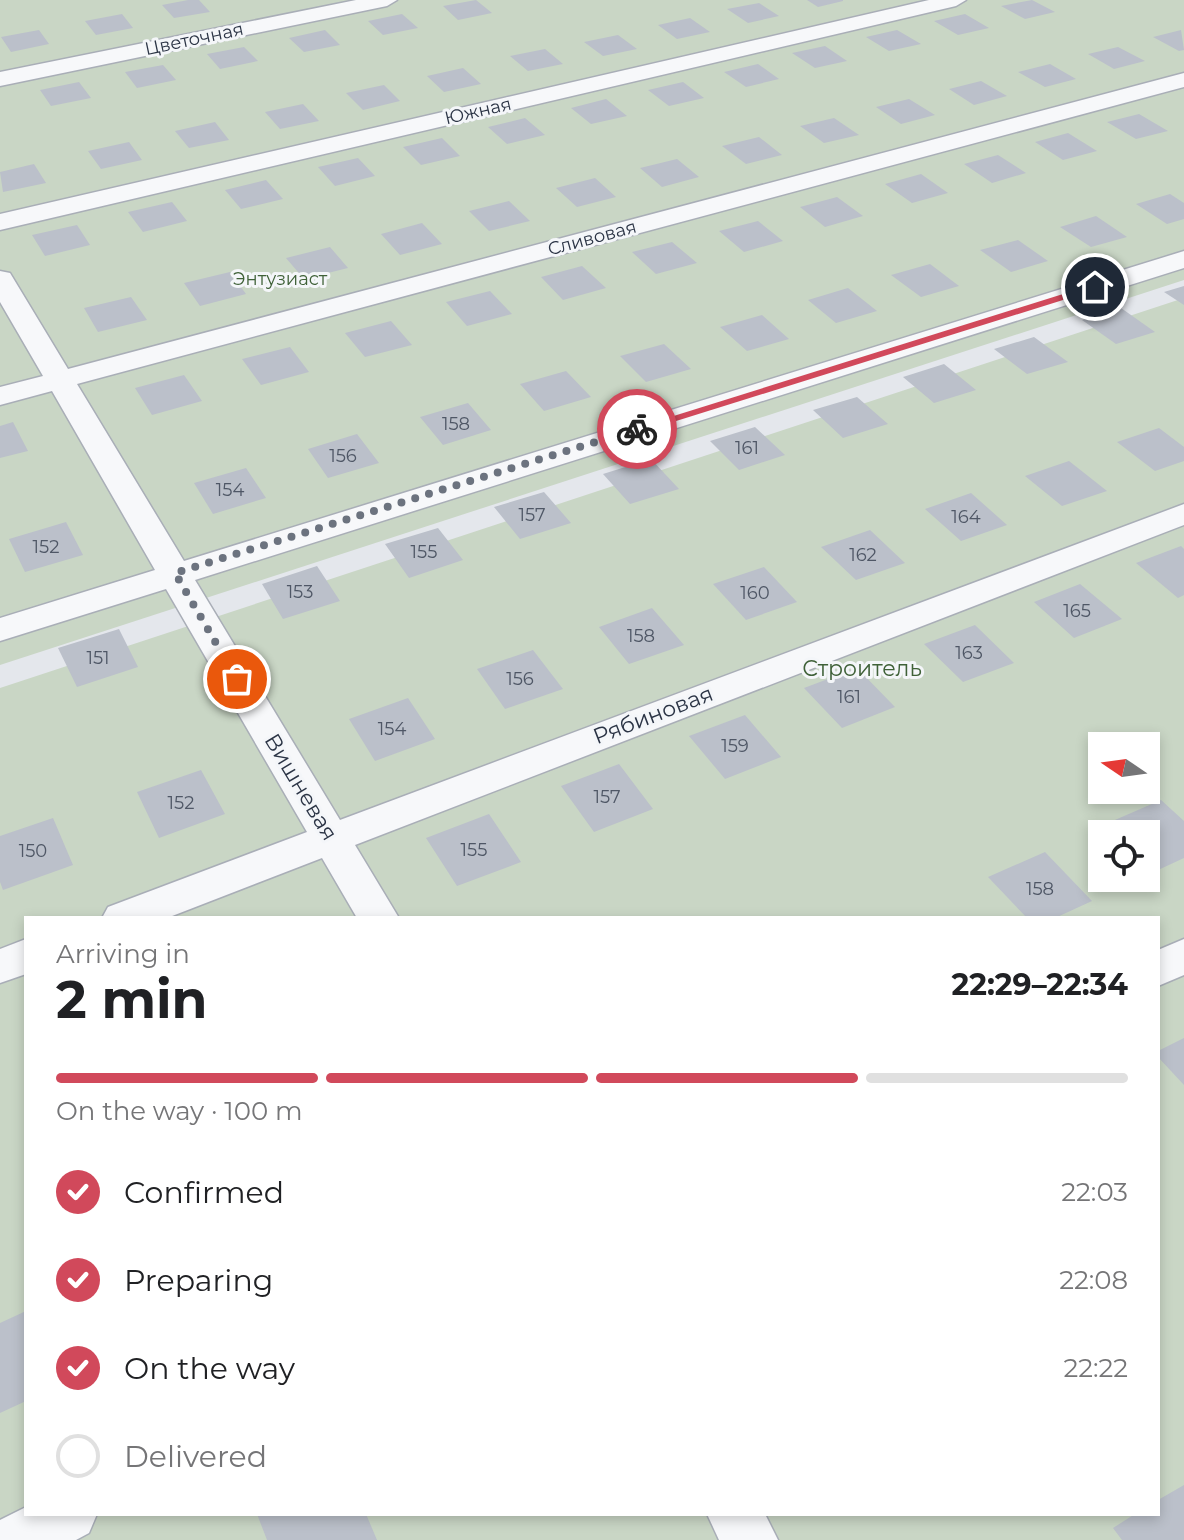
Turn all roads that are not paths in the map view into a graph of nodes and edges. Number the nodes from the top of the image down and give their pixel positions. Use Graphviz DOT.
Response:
graph roads {
  1 [pos="387,0"];
  2 [pos="956,0"];
  3 [pos="0,79"];
  4 [pos="1184,80"];
  5 [pos="0,222"];
  6 [pos="1184,259"];
  7 [pos="0,279"];
  8 [pos="62,379"];
  9 [pos="0,396"];
  10 [pos="1184,514"];
  11 [pos="175,573"];
  12 [pos="0,630"];
  13 [pos="330,837"];
  14 [pos="128,916"];
  15 [pos="377,916"];
  16 [pos="1184,956"];
  17 [pos="24,957"];
  18 [pos="0,966"];
  19 [pos="1160,968"];
  20 [pos="66,1516"];
  21 [pos="735,1516"];
  22 [pos="19,1540"];
  23 [pos="750,1540"];
  1 -- 3 [label="street, Цветочная"];
  2 -- 5 [label="street, Южная"];
  4 -- 8 [label="street, Сливовая"];
  6 -- 11 [label="street"];
  7 -- 8 [label="street, Вишневая"];
  8 -- 9 [label="street, Сливовая"];
  8 -- 11 [label="street, Вишневая"];
  10 -- 13 [label="street, Рябиновая"];
  11 -- 12 [label="street"];
  11 -- 13 [label="street, Вишневая"];
  13 -- 14 [label="street, Рябиновая"];
  13 -- 15 [label="street, Вишневая"];
  16 -- 19 [label="street"];
  17 -- 18 [label="street"];
  20 -- 22 [label="street"];
  21 -- 23 [label="street"];
}
